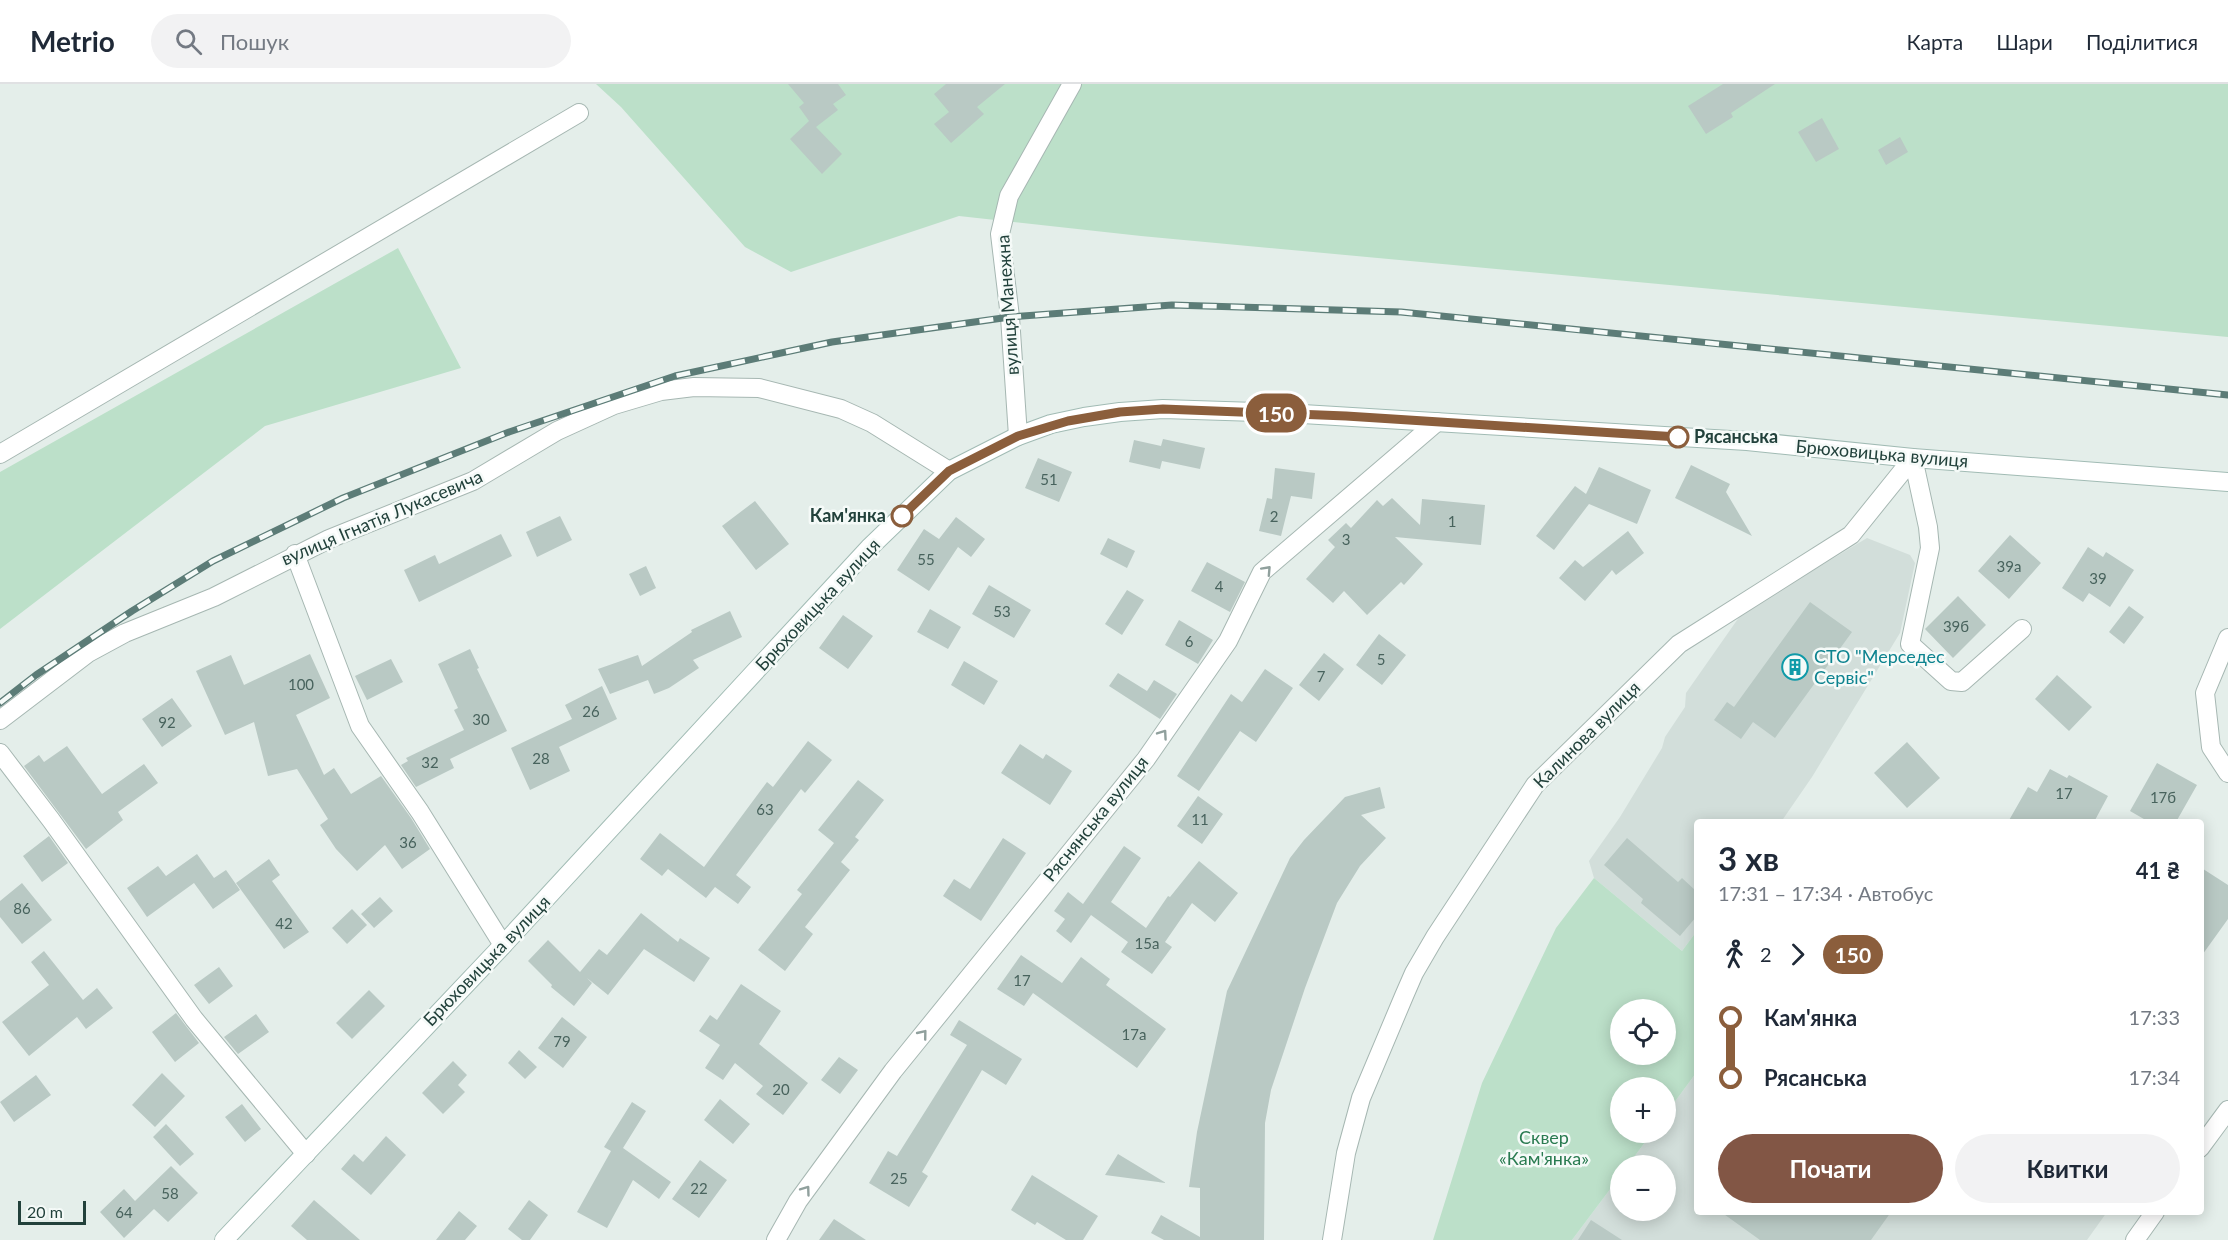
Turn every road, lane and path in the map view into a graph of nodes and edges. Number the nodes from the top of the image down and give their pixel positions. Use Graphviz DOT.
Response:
graph roads {
  1 [pos="1072,84"];
  2 [pos="579,113"];
  3 [pos="1437,422"];
  4 [pos="1018,436"];
  5 [pos="0,454"];
  6 [pos="1913,458"];
  7 [pos="949,471"];
  8 [pos="2228,482"];
  9 [pos="295,554"];
  10 [pos="2022,629"];
  11 [pos="2228,638"];
  12 [pos="0,720"];
  13 [pos="0,753"];
  14 [pos="2228,773"];
  15 [pos="503,945"];
  16 [pos="2228,1110"];
  17 [pos="2204,1143"];
  18 [pos="306,1154"];
  19 [pos="2153,1215"];
  20 [pos="224,1240"];
  21 [pos="776,1240"];
  22 [pos="1332,1240"];
  23 [pos="2135,1240"];
  1 -- 4 [label="street, вулиця Манежна"];
  2 -- 5 [label="street"];
  3 -- 4 [label="street, Брюховицька вулиця"];
  3 -- 6 [label="street, Брюховицька вулиця"];
  21 -- 3 [label="street, Ряснянська вулиця, one-way"];
  4 -- 7 [label="street, Брюховицька вулиця"];
  6 -- 8 [label="street, Брюховицька вулиця"];
  6 -- 10 [label="street"];
  6 -- 22 [label="street, Калинова вулиця"];
  7 -- 9 [label="street, вулиця Ігнатія Лукасевича"];
  7 -- 15 [label="street, Брюховицька вулиця"];
  9 -- 12 [label="street, вулиця Ігнатія Лукасевича"];
  9 -- 15 [label="street"];
  11 -- 14 [label="street"];
  13 -- 18 [label="street"];
  15 -- 18 [label="street, Брюховицька вулиця"];
  16 -- 17 [label="street"];
  18 -- 20 [label="street, Брюховицька вулиця"];
  19 -- 23 [label="street"];
}
